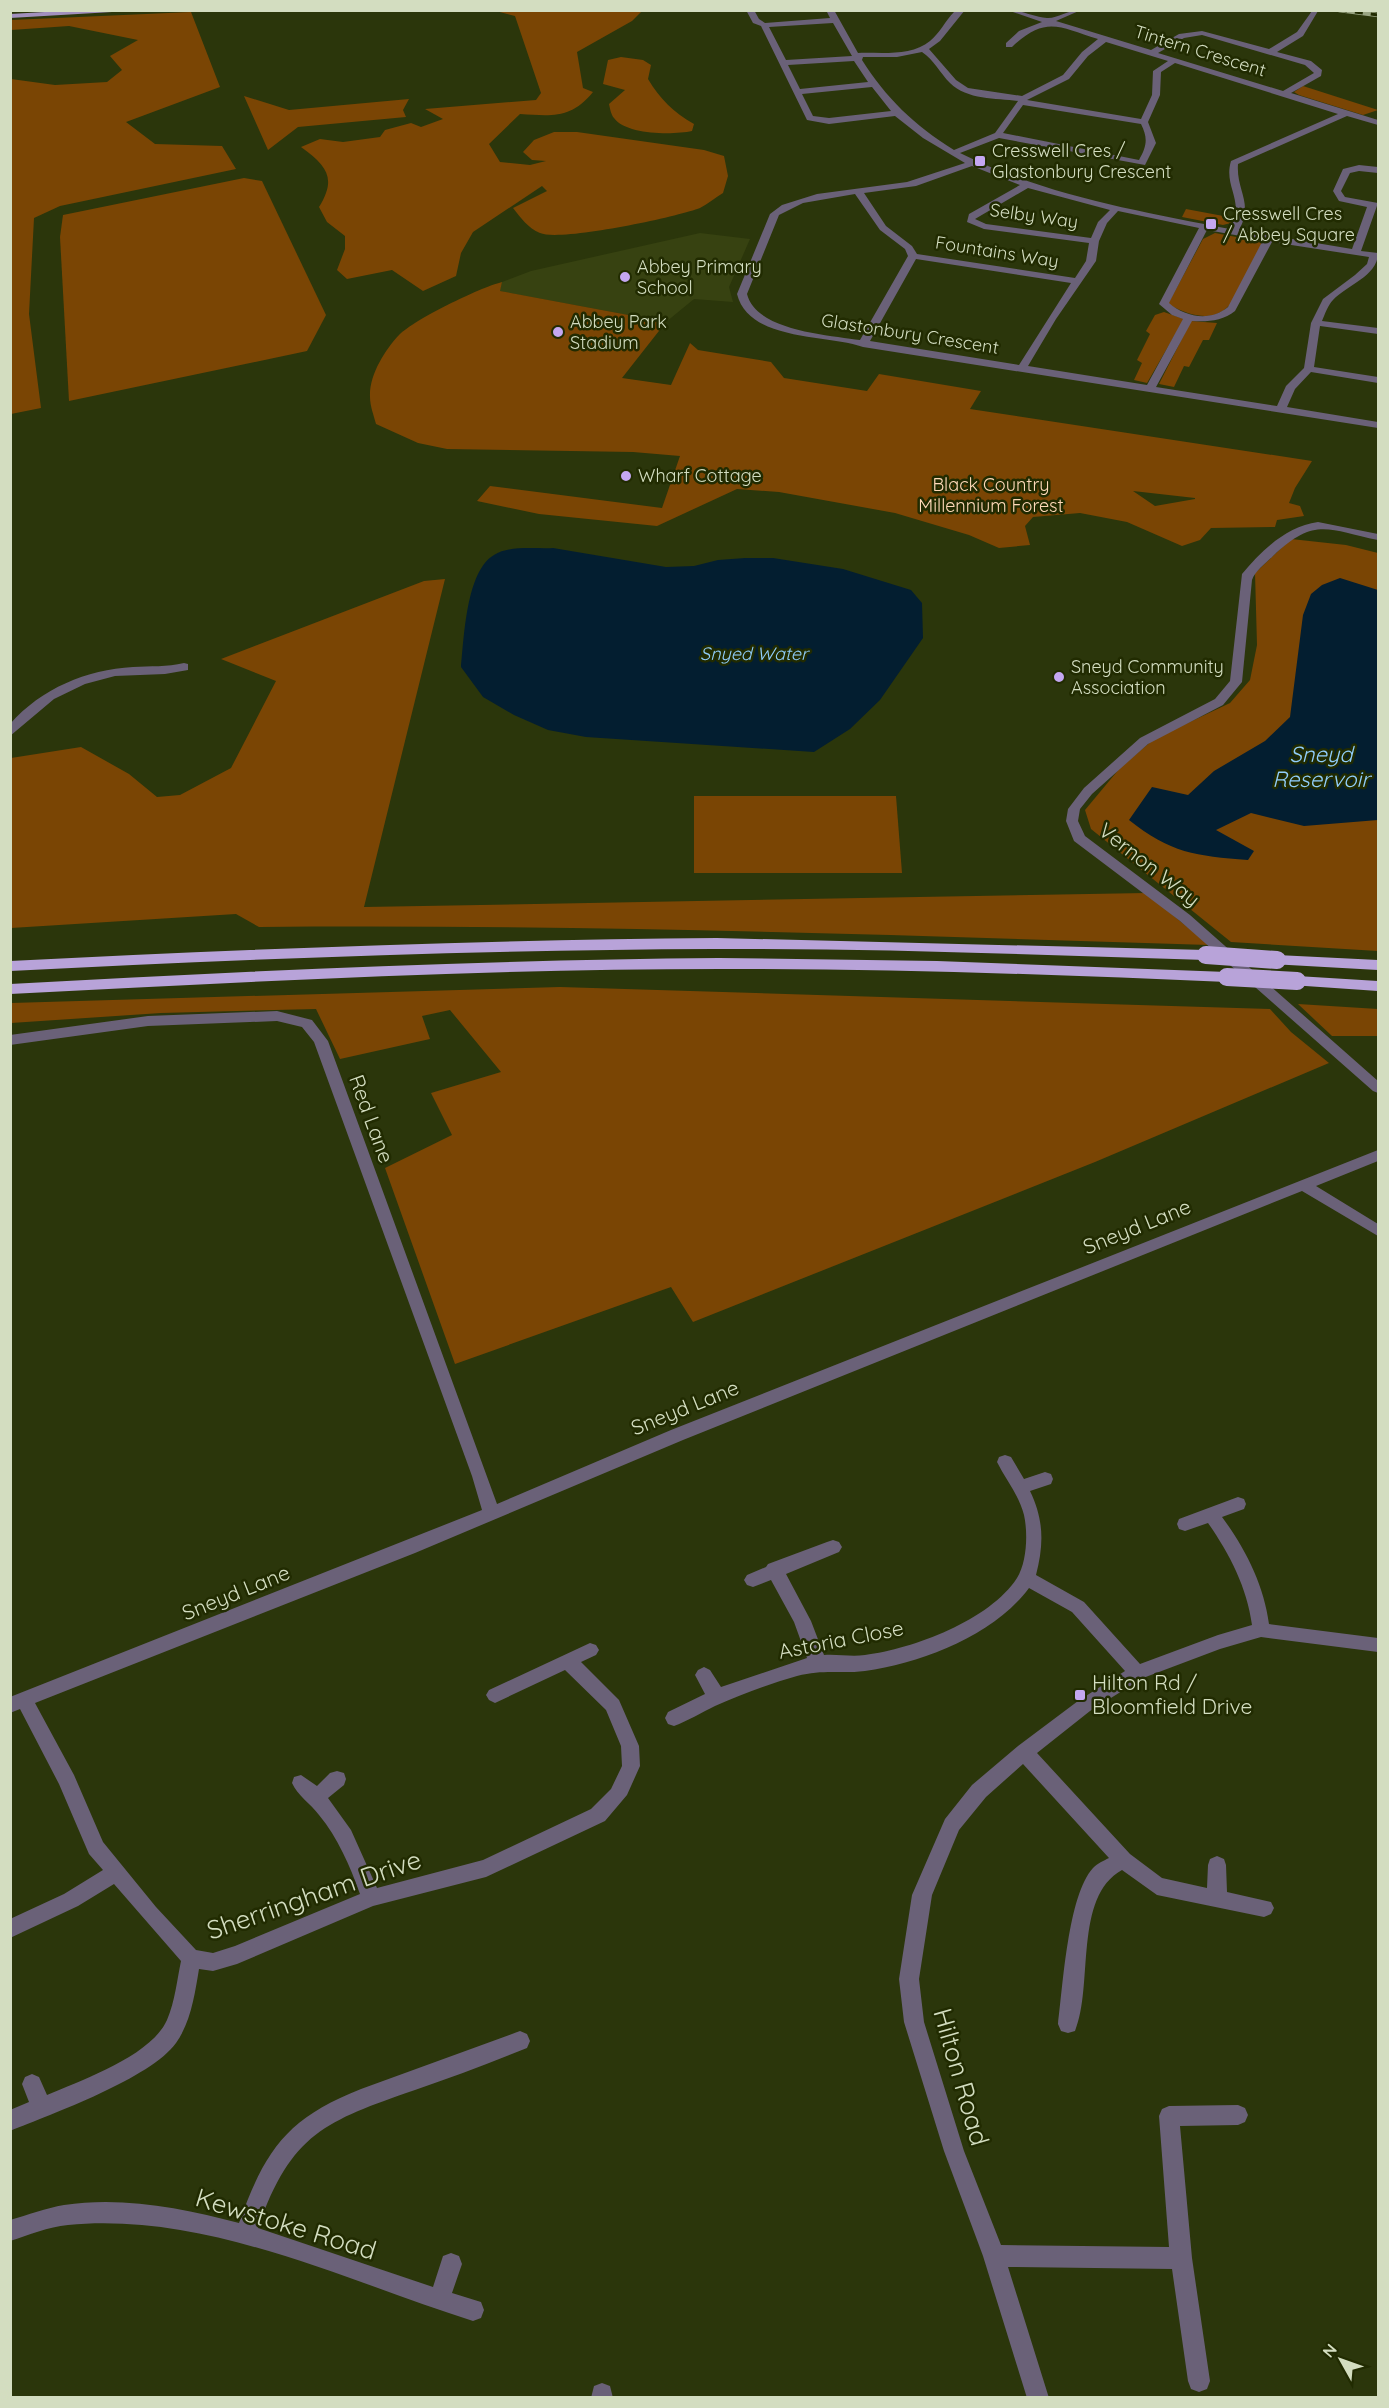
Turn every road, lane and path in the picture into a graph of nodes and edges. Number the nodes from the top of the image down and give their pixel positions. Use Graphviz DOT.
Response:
graph roads {
  1 [pos="142,10"];
  2 [pos="750,10"];
  3 [pos="961,10"];
  4 [pos="1011,10"];
  5 [pos="1077,10"];
  6 [pos="1315,13"];
  7 [pos="832,15"];
  8 [pos="10,16"];
  9 [pos="1048,22"];
  10 [pos="764,25"];
  11 [pos="1291,32"];
  12 [pos="1300,34"];
  13 [pos="1104,39"];
  14 [pos="1009,45"];
  15 [pos="922,49"];
  16 [pos="1270,52"];
  17 [pos="1152,53"];
  18 [pos="858,56"];
  19 [pos="1175,60"];
  20 [pos="783,63"];
  21 [pos="875,84"];
  22 [pos="799,92"];
  23 [pos="1284,94"];
  24 [pos="1022,101"];
  25 [pos="1346,112"];
  26 [pos="898,113"];
  27 [pos="1376,119"];
  28 [pos="1144,122"];
  29 [pos="998,135"];
  30 [pos="953,153"];
  31 [pos="973,163"];
  32 [pos="1378,170"];
  33 [pos="1029,184"];
  34 [pos="859,193"];
  35 [pos="1375,206"];
  36 [pos="1116,208"];
  37 [pos="1204,227"];
  38 [pos="1233,232"];
  39 [pos="1269,238"];
  40 [pos="1094,241"];
  41 [pos="1356,252"];
  42 [pos="913,256"];
  43 [pos="1376,256"];
  44 [pos="1077,281"];
  45 [pos="1189,318"];
  46 [pos="1316,323"];
  47 [pos="1378,331"];
  48 [pos="863,344"];
  49 [pos="1023,367"];
  50 [pos="1309,369"];
  51 [pos="1378,380"];
  52 [pos="1150,388"];
  53 [pos="1281,409"];
  54 [pos="1378,425"];
  55 [pos="1378,537"];
  56 [pos="184,667"];
  57 [pos="10,732"];
  58 [pos="1378,965"];
  59 [pos="10,966"];
  60 [pos="1378,986"];
  61 [pos="10,989"];
  62 [pos="10,1040"];
  63 [pos="1378,1088"];
  64 [pos="1378,1155"];
  65 [pos="1304,1185"];
  66 [pos="1378,1231"];
  67 [pos="1005,1462"];
  68 [pos="1045,1479"];
  69 [pos="1021,1487"];
  70 [pos="1238,1503"];
  71 [pos="491,1513"];
  72 [pos="1211,1514"];
  73 [pos="1185,1524"];
  74 [pos="833,1547"];
  75 [pos="774,1569"];
  76 [pos="1027,1578"];
  77 [pos="753,1580"];
  78 [pos="1261,1630"];
  79 [pos="1378,1645"];
  80 [pos="590,1650"];
  81 [pos="567,1660"];
  82 [pos="818,1663"];
  83 [pos="1137,1672"];
  84 [pos="704,1675"];
  85 [pos="495,1695"];
  86 [pos="716,1696"];
  87 [pos="17,1703"];
  88 [pos="674,1718"];
  89 [pos="1024,1752"];
  90 [pos="337,1779"];
  91 [pos="301,1783"];
  92 [pos="317,1797"];
  93 [pos="1123,1860"];
  94 [pos="1217,1865"];
  95 [pos="115,1873"];
  96 [pos="371,1898"];
  97 [pos="1217,1899"];
  98 [pos="1264,1908"];
  99 [pos="10,1929"];
  100 [pos="191,1958"];
  101 [pos="1068,2024"];
  102 [pos="520,2041"];
  103 [pos="32,2084"];
  104 [pos="41,2106"];
  105 [pos="1238,2115"];
  106 [pos="10,2121"];
  107 [pos="10,2231"];
  108 [pos="245,2235"];
  109 [pos="994,2256"];
  110 [pos="1181,2258"];
  111 [pos="451,2264"];
  112 [pos="439,2300"];
  113 [pos="473,2310"];
  114 [pos="1199,2381"];
  115 [pos="1038,2397"];
  1 -- 8 [label="main road"];
  2 -- 10 [label="street"];
  3 -- 15 [label="street"];
  4 -- 9 [label="street, Tintern Crescent"];
  5 -- 9 [label="street"];
  6 -- 12 [label="street"];
  7 -- 10 [label="street"];
  7 -- 18 [label="street"];
  9 -- 13 [label="street, Tintern Crescent"];
  9 -- 14 [label="street"];
  10 -- 20 [label="street"];
  11 -- 12 [label="street"];
  12 -- 16 [label="street"];
  13 -- 17 [label="street, Tintern Crescent"];
  13 -- 24 [label="street"];
  15 -- 18 [label="street"];
  15 -- 24 [label="street"];
  16 -- 17 [label="street"];
  16 -- 23 [label="street"];
  17 -- 19 [label="street, Tintern Crescent"];
  18 -- 20 [label="street"];
  18 -- 21 [label="street"];
  19 -- 23 [label="street, Tintern Crescent"];
  19 -- 28 [label="street"];
  20 -- 22 [label="street"];
  21 -- 22 [label="street"];
  21 -- 26 [label="street"];
  22 -- 26 [label="street"];
  23 -- 25 [label="street, Tintern Crescent"];
  24 -- 28 [label="street"];
  24 -- 29 [label="street"];
  25 -- 27 [label="street, Tintern Crescent"];
  25 -- 38 [label="street"];
  26 -- 30 [label="street"];
  28 -- 29 [label="street"];
  29 -- 30 [label="street"];
  30 -- 31 [label="street"];
  31 -- 33 [label="street"];
  31 -- 34 [label="street, Glastonbury Crescent"];
  32 -- 35 [label="street"];
  33 -- 36 [label="street"];
  33 -- 40 [label="street, Selby Way"];
  34 -- 42 [label="street"];
  34 -- 48 [label="street, Glastonbury Crescent"];
  35 -- 41 [label="street"];
  36 -- 37 [label="street"];
  36 -- 40 [label="street"];
  37 -- 38 [label="street"];
  37 -- 45 [label="street"];
  38 -- 39 [label="street"];
  39 -- 41 [label="street"];
  39 -- 45 [label="street"];
  40 -- 44 [label="street"];
  41 -- 43 [label="street"];
  42 -- 44 [label="street, Fountains Way"];
  42 -- 48 [label="street"];
  43 -- 46 [label="street"];
  44 -- 49 [label="street"];
  45 -- 52 [label="street"];
  46 -- 47 [label="street"];
  46 -- 50 [label="street"];
  48 -- 49 [label="street, Glastonbury Crescent"];
  49 -- 52 [label="street, Glastonbury Crescent"];
  50 -- 51 [label="street"];
  50 -- 53 [label="street"];
  52 -- 53 [label="street, Glastonbury Crescent"];
  53 -- 54 [label="street, Glastonbury Crescent"];
  55 -- 63 [label="street, Vernon Way"];
  56 -- 57 [label="street"];
  58 -- 59 [label="highway, bridge"];
  60 -- 61 [label="highway, bridge"];
  62 -- 71 [label="street, Red Lane"];
  64 -- 65 [label="street, Sneyd Lane"];
  65 -- 66 [label="street"];
  65 -- 71 [label="street, Sneyd Lane"];
  67 -- 69 [label="street"];
  68 -- 69 [label="street"];
  69 -- 76 [label="street"];
  70 -- 72 [label="street"];
  71 -- 87 [label="street, Sneyd Lane"];
  72 -- 73 [label="street"];
  72 -- 78 [label="street"];
  74 -- 75 [label="street"];
  75 -- 77 [label="street"];
  75 -- 82 [label="street"];
  76 -- 82 [label="street, Astoria Close"];
  76 -- 83 [label="street"];
  78 -- 79 [label="street, Hilton Road"];
  78 -- 83 [label="street, Hilton Road"];
  80 -- 81 [label="street"];
  81 -- 85 [label="street"];
  81 -- 96 [label="street, Sherringham Drive"];
  82 -- 86 [label="street, Astoria Close"];
  83 -- 89 [label="street, Hilton Road"];
  84 -- 86 [label="street"];
  86 -- 88 [label="street, Astoria Close"];
  87 -- 95 [label="street, Sherringham Drive"];
  89 -- 93 [label="street"];
  89 -- 109 [label="street, Hilton Road"];
  90 -- 92 [label="street"];
  91 -- 92 [label="street"];
  92 -- 96 [label="street"];
  93 -- 97 [label="street"];
  93 -- 101 [label="street"];
  94 -- 97 [label="street"];
  95 -- 99 [label="street"];
  95 -- 100 [label="street, Sherringham Drive"];
  96 -- 100 [label="street, Sherringham Drive"];
  97 -- 98 [label="street"];
  100 -- 104 [label="street"];
  102 -- 108 [label="street"];
  103 -- 104 [label="street"];
  104 -- 106 [label="street"];
  105 -- 110 [label="street"];
  107 -- 108 [label="street, Kewstoke Road"];
  108 -- 112 [label="street, Kewstoke Road"];
  109 -- 110 [label="street"];
  109 -- 115 [label="street, Hilton Road"];
  110 -- 114 [label="street"];
  111 -- 112 [label="street"];
  112 -- 113 [label="street, Kewstoke Road"];
}
